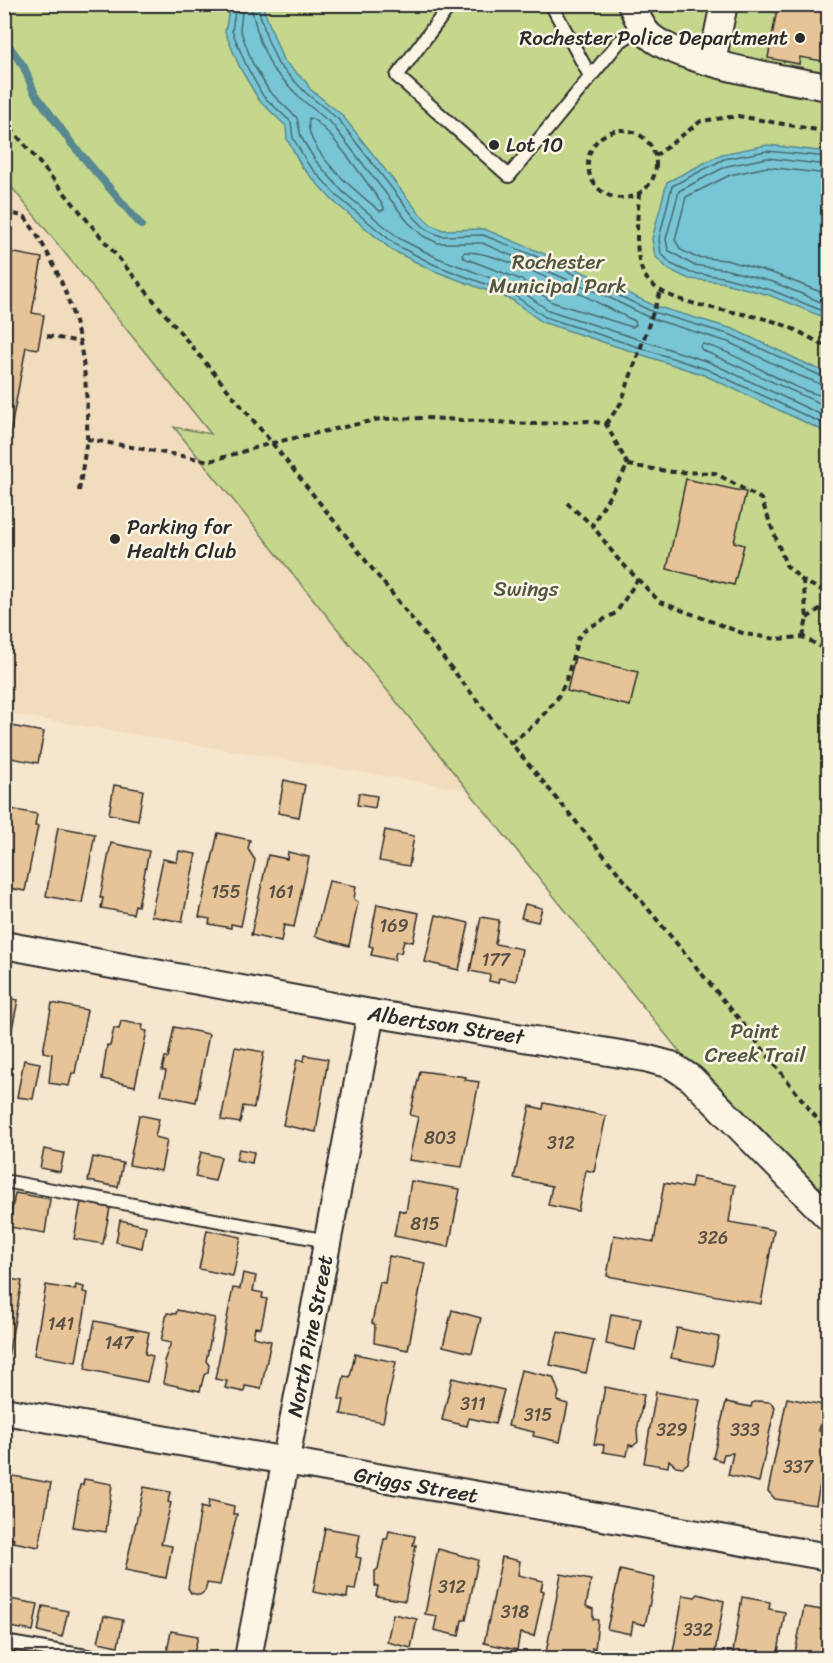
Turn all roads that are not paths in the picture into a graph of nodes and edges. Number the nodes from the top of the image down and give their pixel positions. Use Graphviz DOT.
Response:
graph roads {
  1 [pos="450,4"];
  2 [pos="551,4"];
  3 [pos="724,4"];
  4 [pos="637,16"];
  5 [pos="712,62"];
  6 [pos="590,75"];
  7 [pos="828,87"];
  8 [pos="4,945"];
  9 [pos="371,1013"];
  10 [pos="4,1181"];
  11 [pos="828,1217"];
  12 [pos="328,1241"];
  13 [pos="4,1411"];
  14 [pos="286,1462"];
  15 [pos="828,1557"];
  16 [pos="4,1642"];
  17 [pos="98,1659"];
  18 [pos="248,1659"];
  1 -- 6 [label="lane"];
  2 -- 6 [label="lane"];
  3 -- 5 [label="street"];
  4 -- 5 [label="street"];
  4 -- 6 [label="lane"];
  5 -- 7 [label="street"];
  8 -- 9 [label="street, Albertson Street"];
  9 -- 11 [label="street, Albertson Street"];
  9 -- 12 [label="street, North Pine Street"];
  10 -- 12 [label="lane"];
  12 -- 14 [label="street, North Pine Street"];
  13 -- 14 [label="street, Griggs Street"];
  14 -- 15 [label="street, Griggs Street"];
  14 -- 18 [label="street, North Pine Street"];
  16 -- 17 [label="lane"];
}
